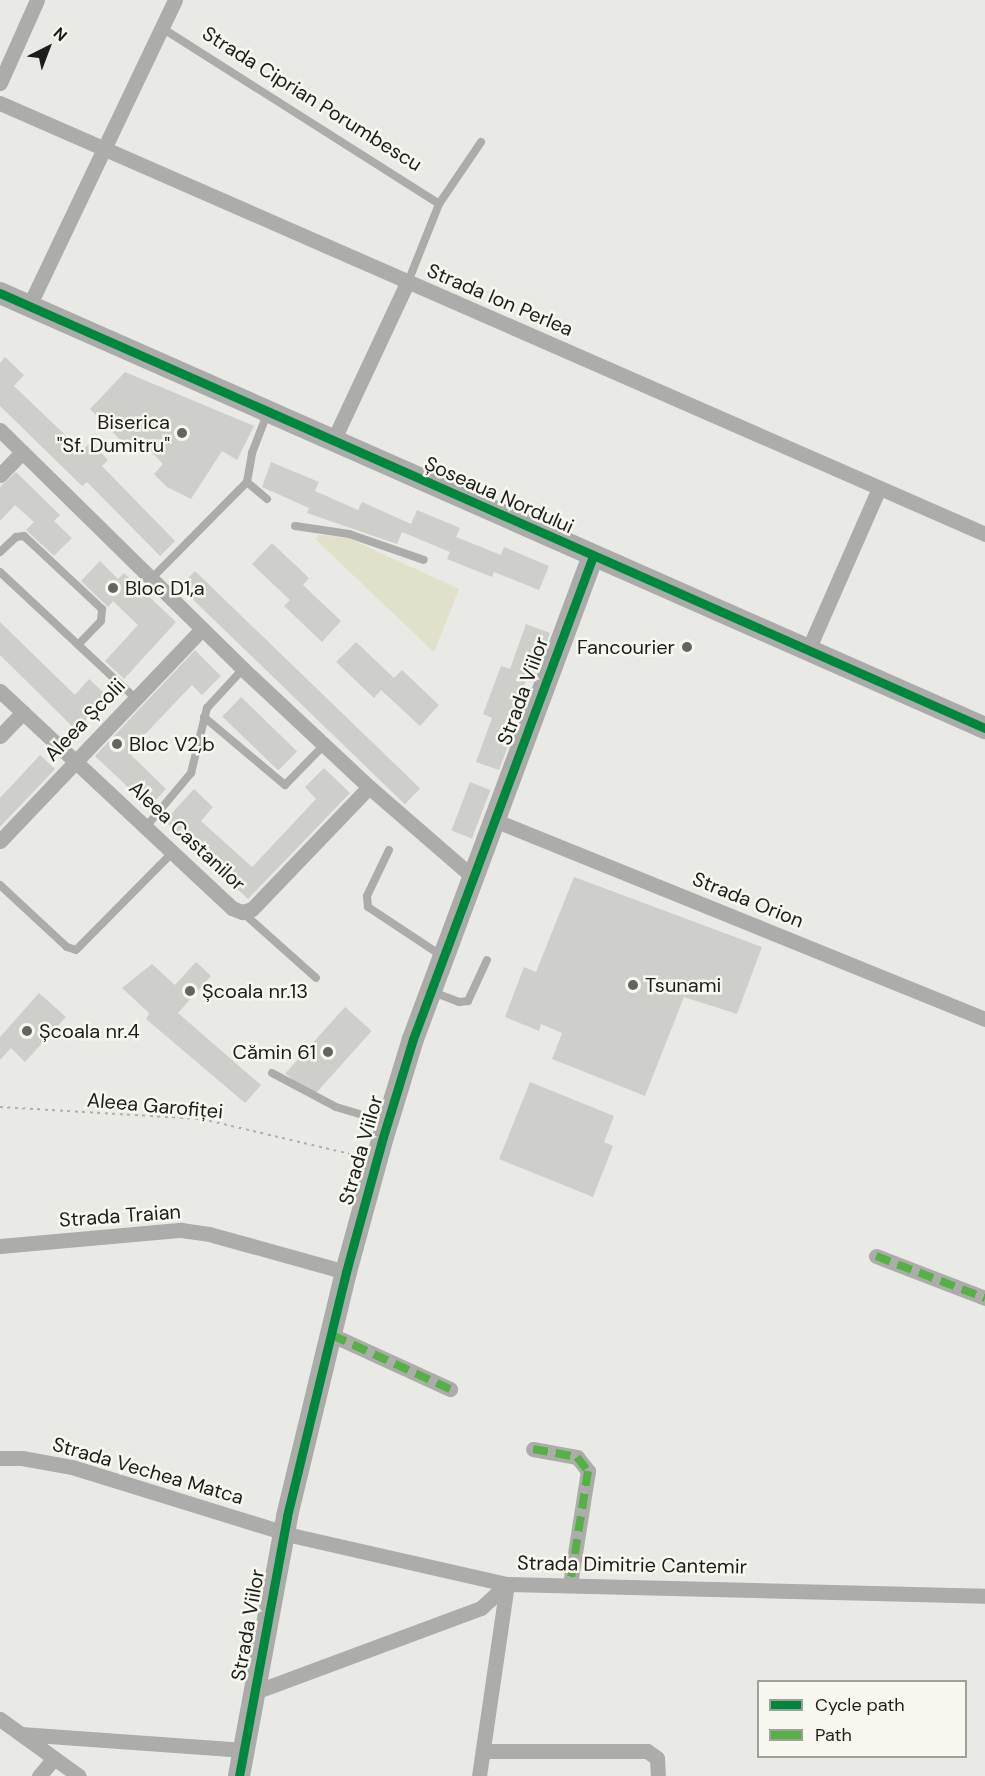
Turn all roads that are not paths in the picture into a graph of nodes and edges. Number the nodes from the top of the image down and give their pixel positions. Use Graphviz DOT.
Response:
graph roads {
  1 [pos="37,0"];
  2 [pos="175,0"];
  3 [pos="162,28"];
  4 [pos="0,83"];
  5 [pos="0,103"];
  6 [pos="481,142"];
  7 [pos="103,150"];
  8 [pos="439,204"];
  9 [pos="407,283"];
  10 [pos="0,293"];
  11 [pos="29,306"];
  12 [pos="267,412"];
  13 [pos="0,430"];
  14 [pos="333,441"];
  15 [pos="22,452"];
  16 [pos="0,475"];
  17 [pos="246,482"];
  18 [pos="879,488"];
  19 [pos="267,499"];
  20 [pos="296,526"];
  21 [pos="985,534"];
  22 [pos="0,552"];
  23 [pos="593,556"];
  24 [pos="424,560"];
  25 [pos="0,572"];
  26 [pos="151,579"];
  27 [pos="202,629"];
  28 [pos="78,645"];
  29 [pos="808,650"];
  30 [pos="243,669"];
  31 [pos="0,691"];
  32 [pos="135,698"];
  33 [pos="23,712"];
  34 [pos="204,717"];
  35 [pos="985,728"];
  36 [pos="0,736"];
  37 [pos="324,745"];
  38 [pos="76,759"];
  39 [pos="369,787"];
  40 [pos="494,820"];
  41 [pos="145,828"];
  42 [pos="0,841"];
  43 [pos="389,850"];
  44 [pos="172,853"];
  45 [pos="473,877"];
  46 [pos="0,885"];
  47 [pos="242,912"];
  48 [pos="444,957"];
  49 [pos="486,960"];
  50 [pos="316,978"];
  51 [pos="431,991"];
  52 [pos="985,1019"];
  53 [pos="272,1073"];
  54 [pos="387,1122"];
  55 [pos="0,1246"];
  56 [pos="876,1256"];
  57 [pos="346,1272"];
  58 [pos="985,1298"];
  59 [pos="332,1335"];
  60 [pos="450,1389"];
  61 [pos="533,1449"];
  62 [pos="0,1458"];
  63 [pos="284,1533"];
  64 [pos="507,1584"];
  65 [pos="570,1585"];
  66 [pos="985,1596"];
  67 [pos="255,1692"];
  68 [pos="0,1719"];
  69 [pos="21,1734"];
  70 [pos="244,1750"];
  71 [pos="483,1751"];
  72 [pos="54,1758"];
  73 [pos="39,1776"];
  74 [pos="79,1776"];
  75 [pos="239,1776"];
  76 [pos="478,1776"];
  77 [pos="658,1776"];
  1 -- 4 [label="street"];
  2 -- 3 [label="street"];
  3 -- 7 [label="street"];
  3 -- 8 [label="lane, Strada Ciprian Porumbescu"];
  5 -- 7 [label="street, Strada Ion Perlea"];
  6 -- 8 [label="lane"];
  7 -- 9 [label="street, Strada Ion Perlea"];
  7 -- 11 [label="street"];
  8 -- 9 [label="lane"];
  9 -- 14 [label="street"];
  9 -- 18 [label="street, Strada Ion Perlea"];
  10 -- 11 [label="street, Șoseaua Nordului"];
  11 -- 12 [label="street, Șoseaua Nordului"];
  12 -- 14 [label="street, Șoseaua Nordului"];
  12 -- 17 [label="lane"];
  13 -- 15 [label="street"];
  14 -- 23 [label="street, Șoseaua Nordului"];
  15 -- 16 [label="street"];
  15 -- 26 [label="street"];
  17 -- 19 [label="lane"];
  17 -- 26 [label="lane"];
  18 -- 21 [label="street, Strada Ion Perlea"];
  18 -- 29 [label="street"];
  20 -- 24 [label="lane"];
  22 -- 28 [label="lane"];
  23 -- 29 [label="street, Șoseaua Nordului"];
  23 -- 40 [label="street, Strada Viilor"];
  25 -- 28 [label="lane"];
  26 -- 27 [label="street"];
  27 -- 30 [label="street"];
  27 -- 32 [label="street, Aleea Școlii"];
  28 -- 32 [label="lane"];
  29 -- 35 [label="street, Șoseaua Nordului"];
  30 -- 34 [label="lane"];
  30 -- 37 [label="street"];
  31 -- 33 [label="street, Aleea Castanilor"];
  32 -- 38 [label="street, Aleea Școlii"];
  33 -- 36 [label="street"];
  33 -- 38 [label="street, Aleea Castanilor"];
  34 -- 37 [label="lane"];
  34 -- 41 [label="lane"];
  37 -- 39 [label="street"];
  38 -- 41 [label="street, Aleea Castanilor"];
  38 -- 42 [label="street, Aleea Școlii"];
  39 -- 45 [label="street"];
  39 -- 47 [label="street, Aleea Castanilor"];
  40 -- 45 [label="street, Strada Viilor"];
  40 -- 52 [label="street, Strada Orion"];
  41 -- 44 [label="street, Aleea Castanilor"];
  43 -- 48 [label="lane"];
  44 -- 46 [label="lane"];
  44 -- 47 [label="street, Aleea Castanilor"];
  45 -- 48 [label="street, Strada Viilor"];
  47 -- 50 [label="lane"];
  48 -- 51 [label="street, Strada Viilor"];
  49 -- 51 [label="lane"];
  51 -- 54 [label="street, Strada Viilor"];
  53 -- 54 [label="lane"];
  54 -- 57 [label="street, Strada Viilor"];
  55 -- 57 [label="street, Strada Traian"];
  56 -- 58 [label="street"];
  57 -- 59 [label="street, Strada Viilor"];
  59 -- 60 [label="street"];
  59 -- 63 [label="street, Strada Viilor"];
  61 -- 65 [label="street"];
  62 -- 63 [label="street, Strada Vechea Matca"];
  63 -- 64 [label="street, Strada Dimitrie Cantemir"];
  63 -- 67 [label="street, Strada Viilor"];
  64 -- 65 [label="street, Strada Dimitrie Cantemir"];
  64 -- 67 [label="street"];
  64 -- 71 [label="street"];
  65 -- 66 [label="street, Strada Dimitrie Cantemir"];
  67 -- 70 [label="street, Strada Viilor"];
  68 -- 69 [label="street"];
  69 -- 70 [label="street"];
  69 -- 72 [label="street"];
  70 -- 75 [label="street, Strada Viilor"];
  71 -- 76 [label="street"];
  71 -- 77 [label="street"];
  72 -- 73 [label="street"];
  72 -- 74 [label="street"];
}
